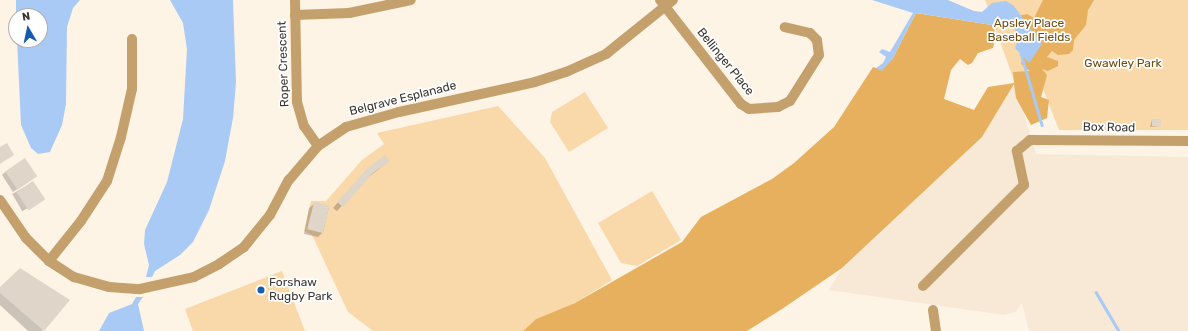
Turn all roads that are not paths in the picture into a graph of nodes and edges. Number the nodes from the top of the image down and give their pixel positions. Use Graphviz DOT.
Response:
graph roads {
  1 [pos="295,0"];
  2 [pos="411,0"];
  3 [pos="666,2"];
  4 [pos="295,15"];
  5 [pos="786,27"];
  6 [pos="132,39"];
  7 [pos="1188,141"];
  8 [pos="318,146"];
  9 [pos="0,200"];
  10 [pos="48,261"];
  11 [pos="922,286"];
  12 [pos="933,310"];
  13 [pos="936,331"];
  1 -- 4 [label="street, Roper Crescent"];
  2 -- 4 [label="street"];
  3 -- 5 [label="street, Bellinger Place"];
  3 -- 8 [label="street, Belgrave Esplanade"];
  4 -- 8 [label="street, Roper Crescent"];
  6 -- 10 [label="street"];
  7 -- 11 [label="street, Box Road"];
  8 -- 10 [label="street, Belgrave Esplanade"];
  9 -- 10 [label="street, Belgrave Esplanade"];
  12 -- 13 [label="street"];
}
